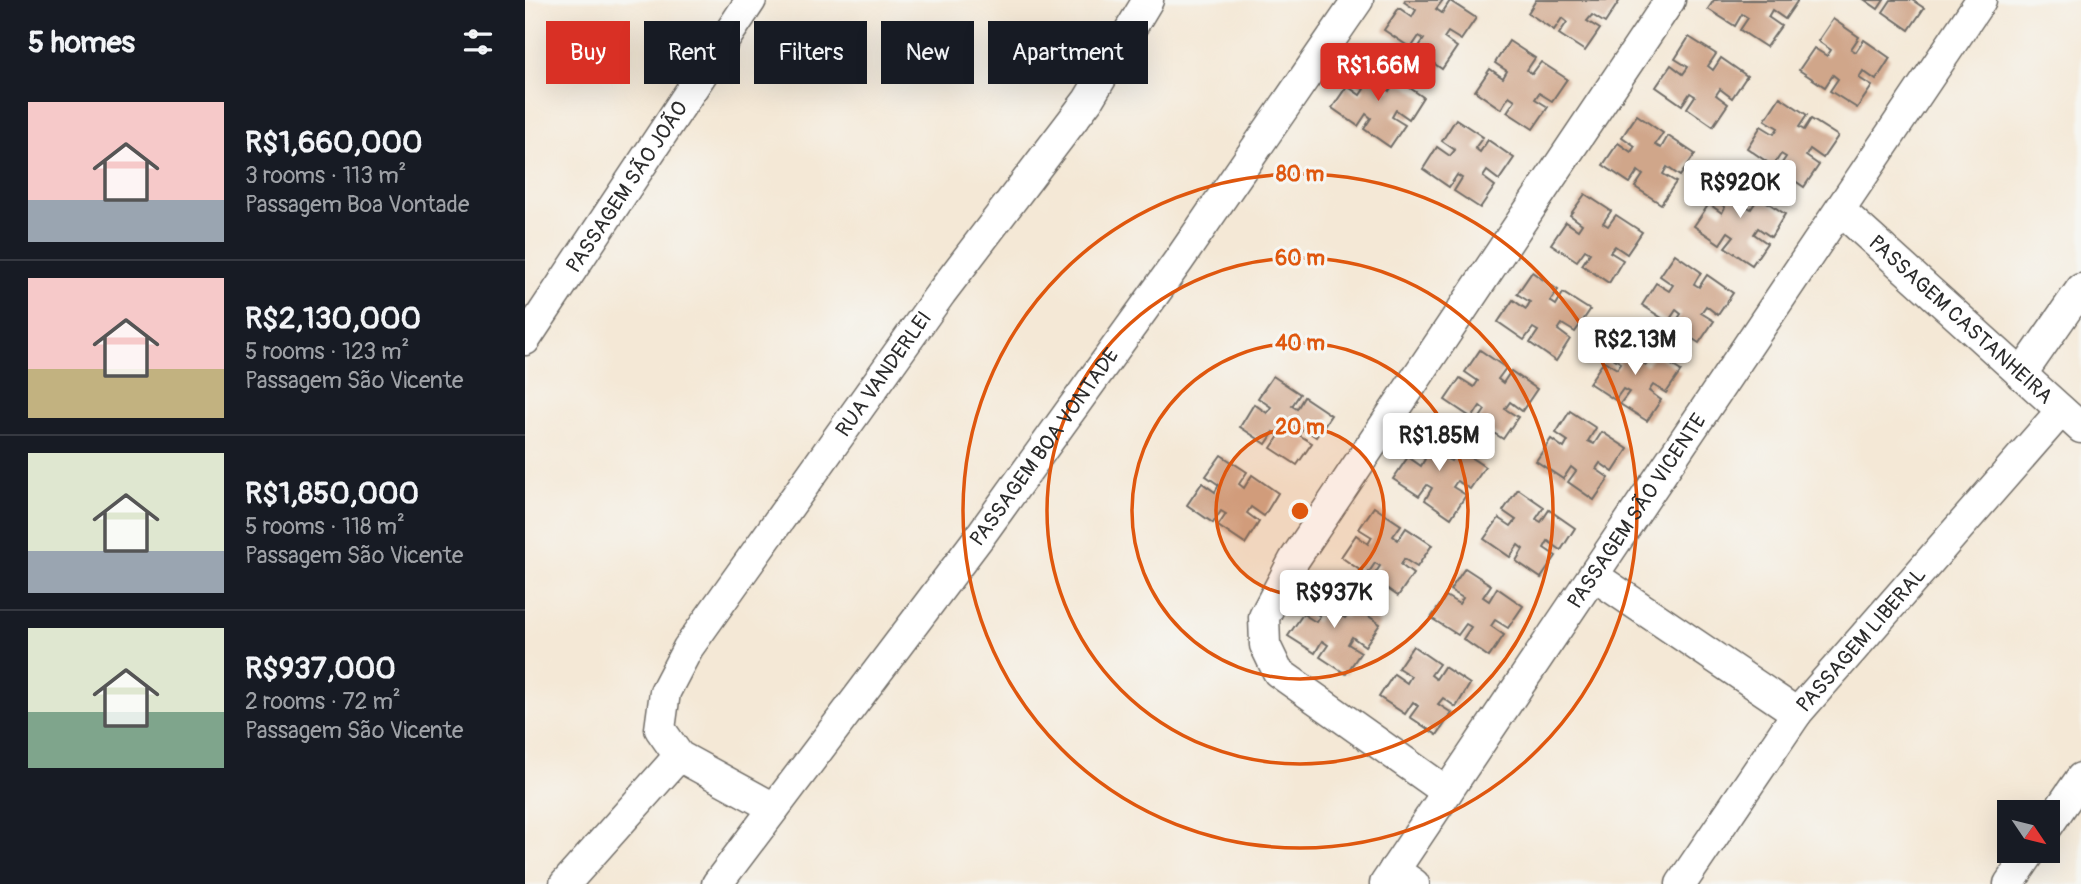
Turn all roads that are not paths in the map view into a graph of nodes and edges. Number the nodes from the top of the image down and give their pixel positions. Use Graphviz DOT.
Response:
graph roads {
  1 [pos="751,0"];
  2 [pos="1148,0"];
  3 [pos="1358,0"];
  4 [pos="1669,0"];
  5 [pos="1981,0"];
  6 [pos="1840,210"];
  7 [pos="2081,289"];
  8 [pos="525,340"];
  9 [pos="2021,375"];
  10 [pos="2071,420"];
  11 [pos="1594,576"];
  12 [pos="1797,713"];
  13 [pos="679,756"];
  14 [pos="2081,778"];
  15 [pos="1447,792"];
  16 [pos="774,808"];
  17 [pos="2060,808"];
  18 [pos="2023,863"];
  19 [pos="1398,879"];
  20 [pos="565,884"];
  21 [pos="717,884"];
  22 [pos="1681,884"];
  23 [pos="2009,884"];
  1 -- 8 [label="street, PASSAGEM SÃO JOÃO"];
  2 -- 13 [label="street, RUA VANDERLEI"];
  3 -- 16 [label="street, PASSAGEM BOA VONTADE"];
  4 -- 15 [label="street"];
  5 -- 6 [label="street, PASSAGEM SÃO VICENTE"];
  6 -- 9 [label="street, PASSAGEM CASTANHEIRA"];
  6 -- 11 [label="street, PASSAGEM SÃO VICENTE"];
  7 -- 9 [label="street"];
  9 -- 10 [label="street, PASSAGEM CASTANHEIRA"];
  10 -- 12 [label="street, PASSAGEM LIBERAL"];
  11 -- 12 [label="street"];
  11 -- 15 [label="street, PASSAGEM SÃO VICENTE"];
  12 -- 22 [label="street, PASSAGEM LIBERAL"];
  13 -- 16 [label="street, RUA VANDERLEI"];
  13 -- 20 [label="street"];
  14 -- 17 [label="street"];
  15 -- 19 [label="street, PASSAGEM SÃO VICENTE"];
  16 -- 21 [label="street, PASSAGEM BOA VONTADE"];
  18 -- 23 [label="street"];
}
